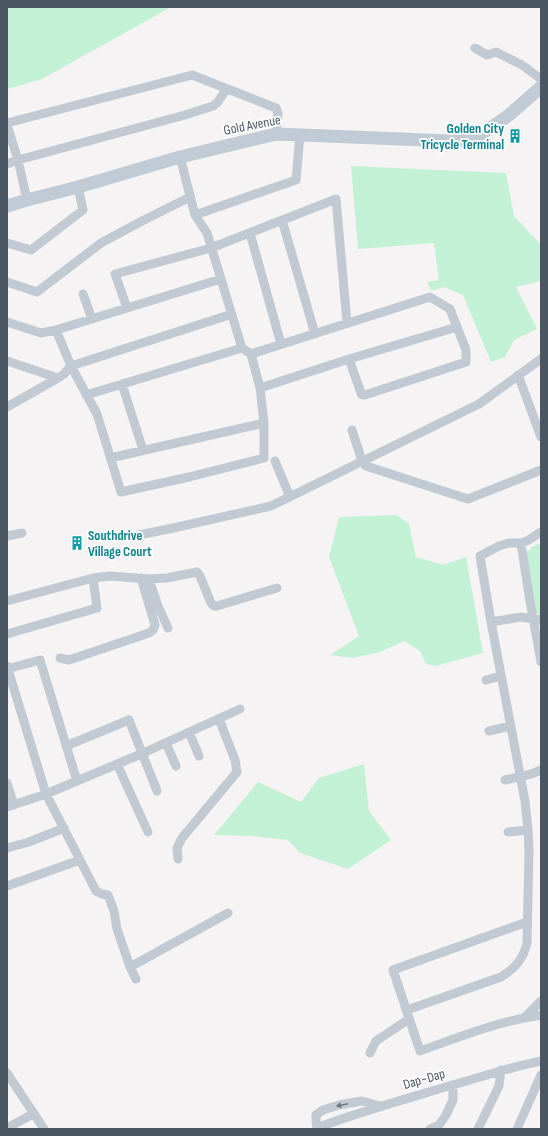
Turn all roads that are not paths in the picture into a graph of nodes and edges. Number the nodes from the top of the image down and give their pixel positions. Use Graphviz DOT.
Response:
graph roads {
  1 [pos="475,48"];
  2 [pos="541,79"];
  3 [pos="541,87"];
  4 [pos="226,89"];
  5 [pos="7,124"];
  6 [pos="276,134"];
  7 [pos="300,134"];
  8 [pos="180,158"];
  9 [pos="18,160"];
  10 [pos="7,164"];
  11 [pos="78,187"];
  12 [pos="190,197"];
  13 [pos="27,200"];
  14 [pos="7,206"];
  15 [pos="194,215"];
  16 [pos="282,220"];
  17 [pos="250,233"];
  18 [pos="7,243"];
  19 [pos="211,248"];
  20 [pos="221,279"];
  21 [pos="7,282"];
  22 [pos="83,294"];
  23 [pos="127,308"];
  24 [pos="232,314"];
  25 [pos="92,319"];
  26 [pos="7,322"];
  27 [pos="347,323"];
  28 [pos="457,327"];
  29 [pos="56,330"];
  30 [pos="315,334"];
  31 [pos="281,344"];
  32 [pos="242,348"];
  33 [pos="251,354"];
  34 [pos="349,359"];
  35 [pos="541,359"];
  36 [pos="7,361"];
  37 [pos="71,366"];
  38 [pos="518,376"];
  39 [pos="58,378"];
  40 [pos="122,384"];
  41 [pos="260,388"];
  42 [pos="86,395"];
  43 [pos="9,404"];
  44 [pos="537,411"];
  45 [pos="264,423"];
  46 [pos="352,430"];
  47 [pos="541,436"];
  48 [pos="143,450"];
  49 [pos="110,458"];
  50 [pos="275,461"];
  51 [pos="362,461"];
  52 [pos="541,470"];
  53 [pos="290,497"];
  54 [pos="22,533"];
  55 [pos="7,536"];
  56 [pos="539,536"];
  57 [pos="129,537"];
  58 [pos="521,543"];
  59 [pos="93,578"];
  60 [pos="145,578"];
  61 [pos="276,588"];
  62 [pos="7,601"];
  63 [pos="537,619"];
  64 [pos="491,622"];
  65 [pos="168,628"];
  66 [pos="7,634"];
  67 [pos="60,658"];
  68 [pos="541,662"];
  69 [pos="7,668"];
  70 [pos="501,676"];
  71 [pos="486,680"];
  72 [pos="240,710"];
  73 [pos="219,719"];
  74 [pos="511,726"];
  75 [pos="489,731"];
  76 [pos="189,732"];
  77 [pos="166,743"];
  78 [pos="66,746"];
  79 [pos="141,754"];
  80 [pos="199,756"];
  81 [pos="117,764"];
  82 [pos="176,766"];
  83 [pos="541,770"];
  84 [pos="520,777"];
  85 [pos="505,780"];
  86 [pos="77,781"];
  87 [pos="7,783"];
  88 [pos="157,791"];
  89 [pos="46,794"];
  90 [pos="11,806"];
  91 [pos="64,828"];
  92 [pos="528,830"];
  93 [pos="148,832"];
  94 [pos="508,832"];
  95 [pos="7,848"];
  96 [pos="178,859"];
  97 [pos="80,860"];
  98 [pos="7,886"];
  99 [pos="228,912"];
  100 [pos="527,922"];
  101 [pos="130,966"];
  102 [pos="136,979"];
  103 [pos="541,1001"];
  104 [pos="408,1015"];
  105 [pos="541,1015"];
  106 [pos="525,1017"];
  107 [pos="370,1053"];
  108 [pos="541,1061"];
  109 [pos="501,1070"];
  110 [pos="7,1073"];
  111 [pos="541,1075"];
  112 [pos="10,1085"];
  113 [pos="454,1085"];
  114 [pos="380,1106"];
  115 [pos="33,1114"];
  116 [pos="7,1128"];
  117 [pos="317,1128"];
  118 [pos="44,1129"];
  119 [pos="430,1129"];
  120 [pos="478,1129"];
  121 [pos="517,1129"];
  1 -- 2 [label="street"];
  3 -- 7 [label="street, Gold Avenue"];
  4 -- 5 [label="street"];
  4 -- 6 [label="street"];
  4 -- 9 [label="street"];
  5 -- 9 [label="street"];
  6 -- 7 [label="street, Gold Avenue"];
  6 -- 8 [label="street, Gold Avenue"];
  7 -- 15 [label="street"];
  8 -- 11 [label="street, Gold Avenue"];
  8 -- 12 [label="street"];
  9 -- 10 [label="street"];
  9 -- 13 [label="street"];
  11 -- 13 [label="street, Gold Avenue"];
  11 -- 18 [label="street"];
  12 -- 15 [label="street"];
  12 -- 21 [label="street"];
  13 -- 14 [label="street, Gold Avenue"];
  15 -- 19 [label="street"];
  16 -- 17 [label="street"];
  16 -- 27 [label="street"];
  16 -- 30 [label="street"];
  17 -- 19 [label="street"];
  17 -- 31 [label="street"];
  19 -- 20 [label="street"];
  19 -- 23 [label="street"];
  20 -- 23 [label="street"];
  20 -- 24 [label="street"];
  22 -- 25 [label="street"];
  23 -- 25 [label="street"];
  24 -- 32 [label="street"];
  24 -- 37 [label="street"];
  25 -- 29 [label="street"];
  26 -- 29 [label="street"];
  27 -- 28 [label="street"];
  27 -- 30 [label="street"];
  28 -- 34 [label="street"];
  28 -- 34 [label="street"];
  29 -- 37 [label="street"];
  30 -- 31 [label="street"];
  31 -- 33 [label="street"];
  32 -- 33 [label="street"];
  32 -- 40 [label="street"];
  33 -- 41 [label="street"];
  34 -- 41 [label="street"];
  35 -- 38 [label="street"];
  36 -- 39 [label="street"];
  37 -- 39 [label="street"];
  37 -- 42 [label="street"];
  38 -- 44 [label="street"];
  38 -- 51 [label="street"];
  39 -- 43 [label="street"];
  40 -- 42 [label="street"];
  40 -- 48 [label="street"];
  41 -- 45 [label="street"];
  42 -- 49 [label="street"];
  44 -- 47 [label="street"];
  45 -- 48 [label="street"];
  45 -- 49 [label="street"];
  46 -- 51 [label="street"];
  48 -- 49 [label="street"];
  50 -- 53 [label="street"];
  51 -- 52 [label="street"];
  51 -- 53 [label="street"];
  53 -- 57 [label="street"];
  54 -- 55 [label="street"];
  56 -- 58 [label="street"];
  58 -- 63 [label="street"];
  58 -- 64 [label="street"];
  59 -- 60 [label="street"];
  59 -- 62 [label="street"];
  59 -- 66 [label="street"];
  60 -- 61 [label="street"];
  60 -- 65 [label="street"];
  60 -- 67 [label="street"];
  63 -- 64 [label="street"];
  63 -- 68 [label="street"];
  64 -- 70 [label="street"];
  69 -- 78 [label="street"];
  69 -- 89 [label="street"];
  70 -- 71 [label="street"];
  70 -- 74 [label="street"];
  72 -- 73 [label="street"];
  73 -- 76 [label="street"];
  73 -- 96 [label="street"];
  74 -- 75 [label="street"];
  74 -- 84 [label="street"];
  76 -- 77 [label="street"];
  76 -- 80 [label="street"];
  77 -- 79 [label="street"];
  77 -- 82 [label="street"];
  78 -- 79 [label="street"];
  78 -- 86 [label="street"];
  79 -- 81 [label="street"];
  79 -- 88 [label="street"];
  81 -- 86 [label="street"];
  81 -- 93 [label="street"];
  83 -- 84 [label="street"];
  84 -- 85 [label="street"];
  84 -- 92 [label="street"];
  86 -- 89 [label="street"];
  87 -- 90 [label="street"];
  89 -- 90 [label="street"];
  89 -- 91 [label="street"];
  91 -- 95 [label="street"];
  91 -- 97 [label="street"];
  92 -- 94 [label="street"];
  92 -- 100 [label="street"];
  97 -- 98 [label="street"];
  97 -- 101 [label="street"];
  99 -- 101 [label="street"];
  100 -- 104 [label="street"];
  100 -- 104 [label="street"];
  101 -- 102 [label="street"];
  103 -- 106 [label="street"];
  104 -- 106 [label="street"];
  104 -- 107 [label="street"];
  105 -- 106 [label="street"];
  108 -- 109 [label="street, Dap~Dap"];
  109 -- 113 [label="street, Dap~Dap"];
  109 -- 120 [label="street"];
  110 -- 112 [label="street"];
  111 -- 121 [label="street"];
  112 -- 115 [label="street"];
  113 -- 114 [label="street, Dap~Dap"];
  113 -- 119 [label="street"];
  114 -- 117 [label="street, Dap~Dap"];
  114 -- 117 [label="street, one-way"];
  115 -- 116 [label="street"];
  115 -- 118 [label="street"];
}
